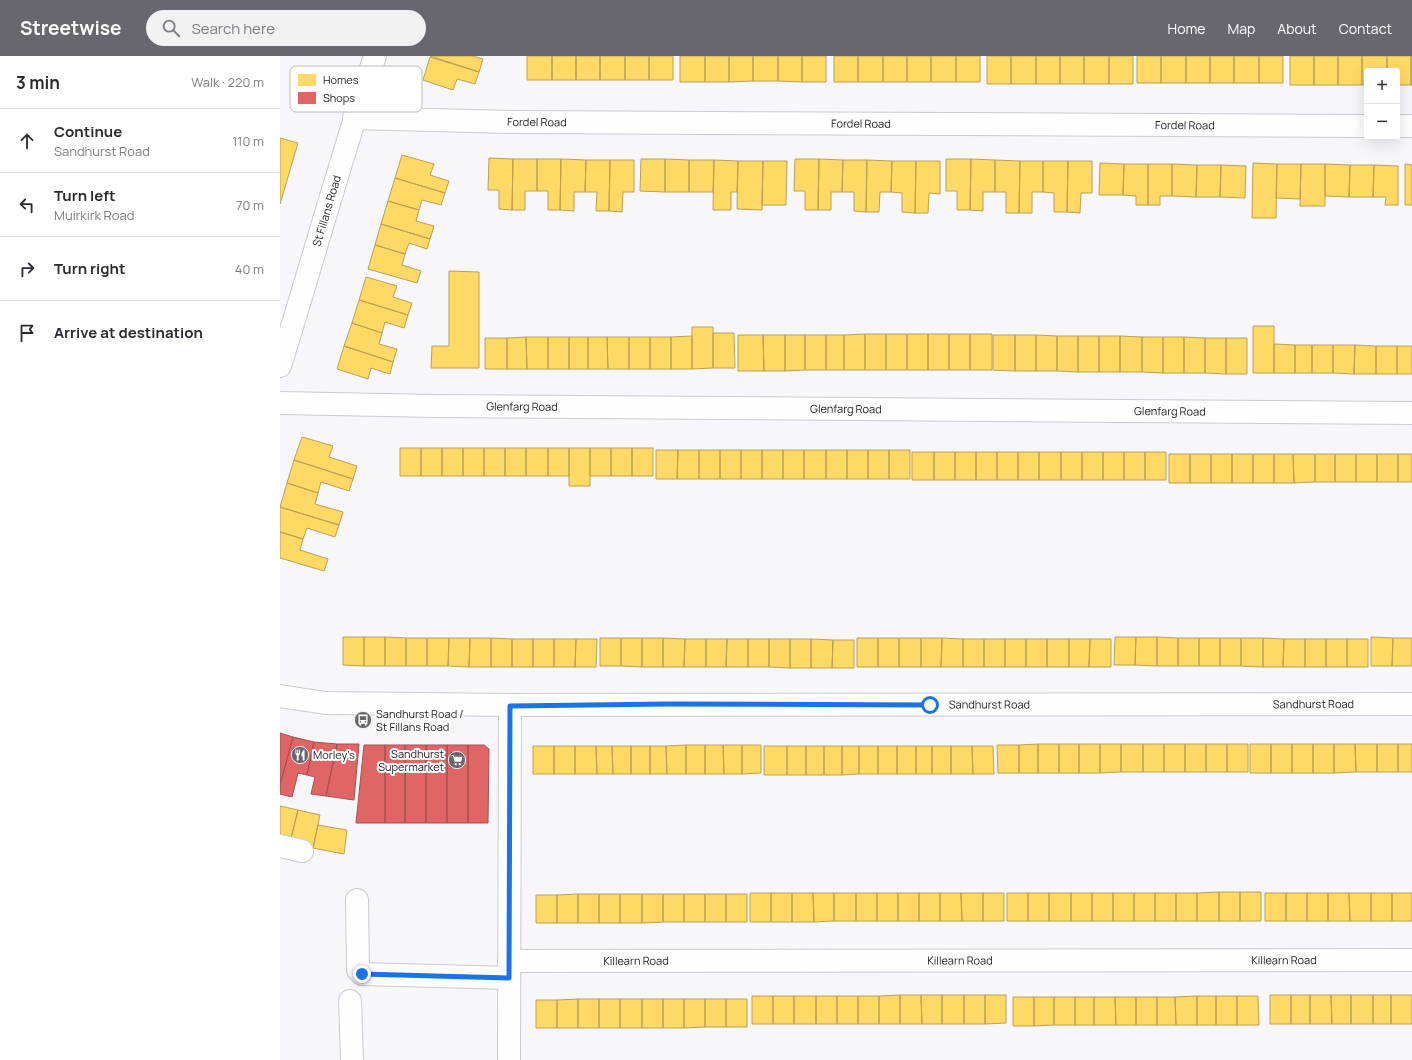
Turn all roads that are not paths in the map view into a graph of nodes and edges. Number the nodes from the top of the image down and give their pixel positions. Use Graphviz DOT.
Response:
graph roads {
  1 [pos="375,56"];
  2 [pos="372,66"];
  3 [pos="356,112"];
  4 [pos="354,118"];
  5 [pos="1364,126"];
  6 [pos="1400,126"];
  7 [pos="1412,126"];
  8 [pos="280,366"];
  9 [pos="280,403"];
  10 [pos="1412,413"];
  11 [pos="280,696"];
  12 [pos="1412,704"];
  13 [pos="510,706"];
  14 [pos="280,846"];
  15 [pos="302,851"];
  16 [pos="357,900"];
  17 [pos="1412,960"];
  18 [pos="509,970"];
  19 [pos="350,1001"];
  20 [pos="352,1060"];
  21 [pos="509,1060"];
  1 -- 2 [label="street, St Fillans Road"];
  3 -- 4 [label="street, St Fillans Road"];
  4 -- 5 [label="street, Fordel Road"];
  4 -- 8 [label="street, St Fillans Road"];
  6 -- 7 [label="street"];
  9 -- 10 [label="street, Glenfarg Road"];
  11 -- 13 [label="street, Sandhurst Road"];
  12 -- 13 [label="street, Sandhurst Road"];
  13 -- 18 [label="street"];
  14 -- 15 [label="street"];
  16 -- 18 [label="street, Killearn Road"];
  17 -- 18 [label="street, Killearn Road"];
  18 -- 21 [label="street"];
  19 -- 20 [label="street"];
}
